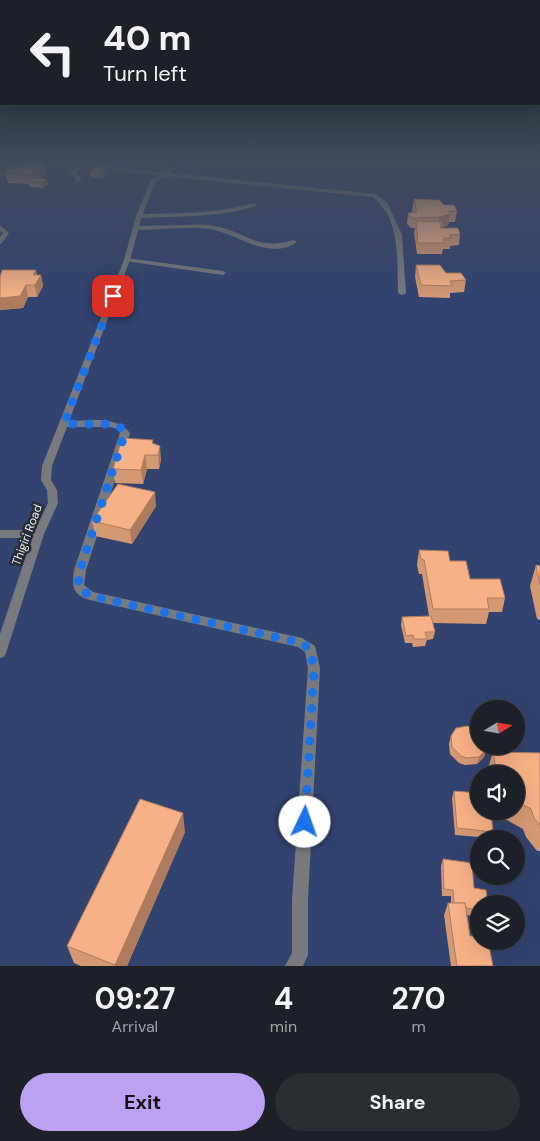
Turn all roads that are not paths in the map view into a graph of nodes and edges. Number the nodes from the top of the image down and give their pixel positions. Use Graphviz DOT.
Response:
graph roads {
  1 [pos="143,207"];
  2 [pos="249,207"];
  3 [pos="386,207"];
  4 [pos="139,216"];
  5 [pos="0,227"];
  6 [pos="135,228"];
  7 [pos="0,242"];
  8 [pos="294,242"];
  9 [pos="126,260"];
  10 [pos="223,273"];
  11 [pos="402,293"];
  12 [pos="64,424"];
  13 [pos="0,534"];
  14 [pos="39,534"];
  15 [pos="0,653"];
  16 [pos="294,966"];
  1 -- 4 [label="street, Thigiri Road"];
  2 -- 4 [label="street"];
  3 -- 11 [label="street"];
  4 -- 6 [label="street, Thigiri Road"];
  5 -- 7 [label="street"];
  6 -- 8 [label="street"];
  6 -- 9 [label="street, Thigiri Road"];
  9 -- 10 [label="street"];
  9 -- 12 [label="street, Thigiri Road"];
  12 -- 14 [label="street, Thigiri Road"];
  12 -- 16 [label="street"];
  13 -- 14 [label="street"];
  14 -- 15 [label="street, Thigiri Road"];
}
